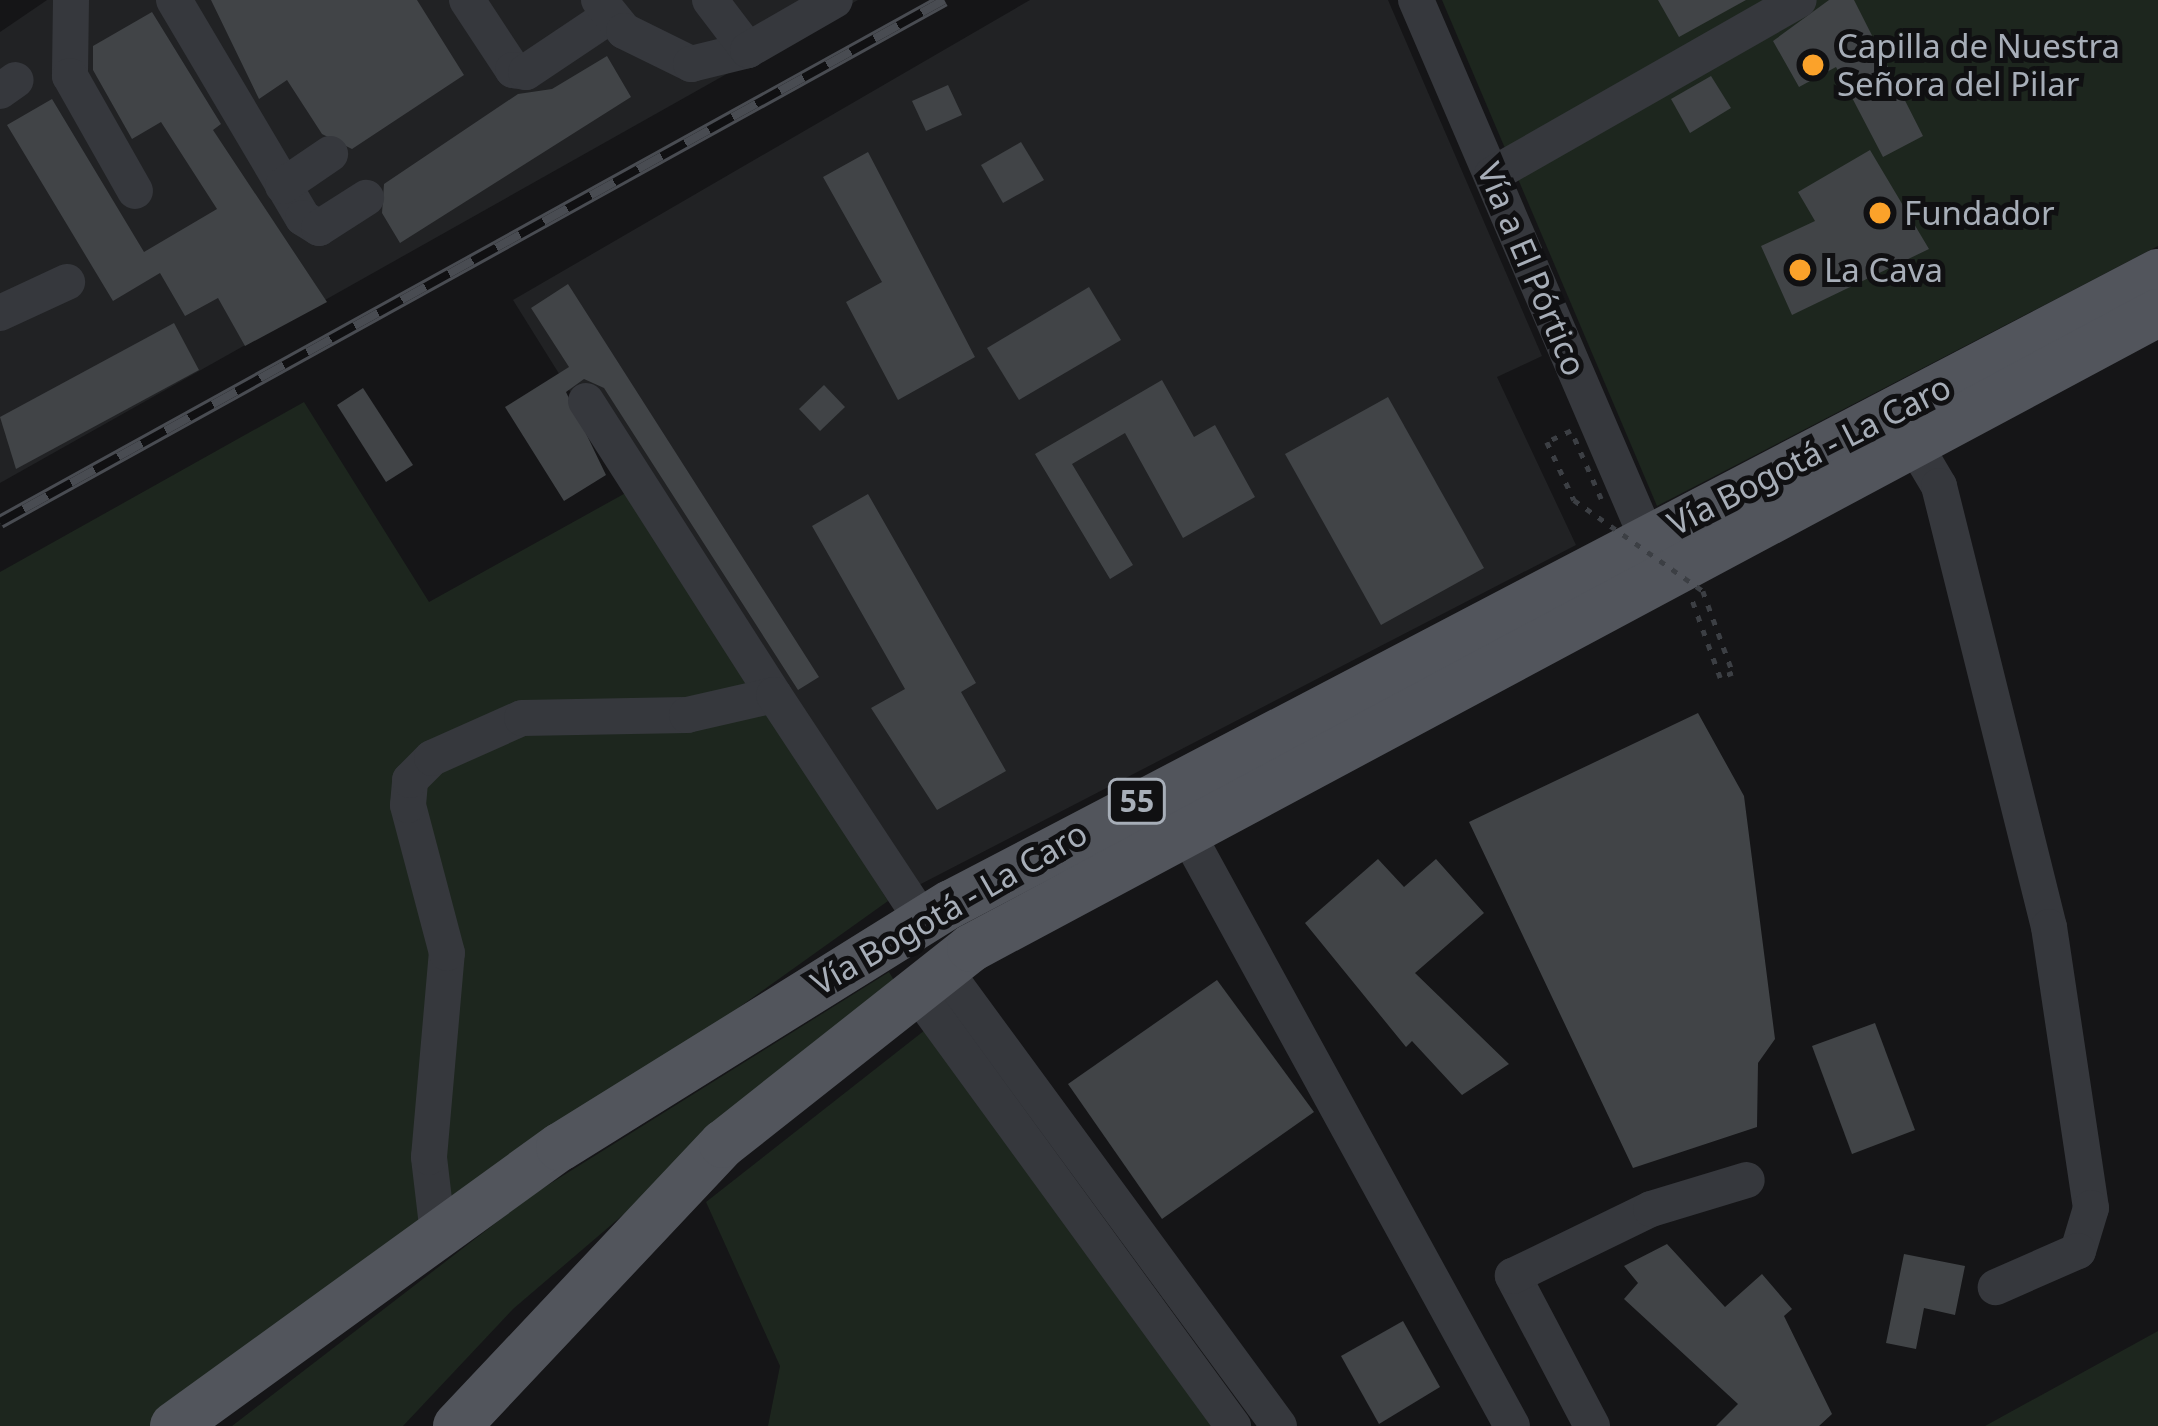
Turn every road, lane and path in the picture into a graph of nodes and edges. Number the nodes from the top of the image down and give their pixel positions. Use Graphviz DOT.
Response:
graph roads {
  1 [pos="70,0"];
  2 [pos="174,0"];
  3 [pos="467,0"];
  4 [pos="710,0"];
  5 [pos="835,0"];
  6 [pos="1416,0"];
  7 [pos="1799,0"];
  8 [pos="604,8"];
  9 [pos="748,50"];
  10 [pos="330,154"];
  11 [pos="1492,175"];
  12 [pos="283,186"];
  13 [pos="135,191"];
  14 [pos="366,198"];
  15 [pos="2158,273"];
  16 [pos="67,282"];
  17 [pos="0,313"];
  18 [pos="2158,313"];
  19 [pos="586,400"];
  20 [pos="1913,442"];
  21 [pos="1601,499"];
  22 [pos="1647,538"];
  23 [pos="1691,598"];
  24 [pos="774,694"];
  25 [pos="1183,826"];
  26 [pos="923,921"];
  27 [pos="929,978"];
  28 [pos="1747,1180"];
  29 [pos="438,1234"];
  30 [pos="1996,1287"];
  31 [pos="249,1362"];
  32 [pos="174,1426"];
  33 [pos="194,1426"];
  34 [pos="457,1426"];
  35 [pos="1233,1426"];
  36 [pos="1279,1426"];
  37 [pos="1511,1426"];
  38 [pos="1592,1426"];
  1 -- 13 [label="street"];
  2 -- 12 [label="street"];
  3 -- 8 [label="street"];
  4 -- 9 [label="street"];
  5 -- 9 [label="street"];
  6 -- 11 [label="street, Vía a El Pórtico"];
  7 -- 11 [label="street"];
  8 -- 9 [label="street"];
  10 -- 12 [label="street"];
  11 -- 22 [label="street, Vía a El Pórtico"];
  12 -- 14 [label="street"];
  15 -- 22 [label="main road, Vía Bogotá - La Caro / 55"];
  16 -- 17 [label="street"];
  18 -- 20 [label="main road, Vía Bogotá - La Caro / 55"];
  19 -- 24 [label="street"];
  20 -- 25 [label="main road, Vía Bogotá - La Caro / 55"];
  20 -- 30 [label="street"];
  21 -- 23 [label="path, bridge"];
  22 -- 26 [label="main road, Vía Bogotá - La Caro / 55"];
  24 -- 26 [label="street"];
  24 -- 29 [label="street"];
  25 -- 27 [label="main road, Vía Bogotá - La Caro / 55"];
  25 -- 37 [label="street"];
  26 -- 29 [label="main road, Vía Bogotá - La Caro / 55"];
  27 -- 34 [label="main road, Vía Bogotá - La Caro / 55"];
  27 -- 35 [label="street"];
  27 -- 36 [label="street"];
  28 -- 38 [label="street"];
  29 -- 31 [label="main road, Vía Bogotá - La Caro / 55"];
  31 -- 32 [label="main road, Vía Bogotá - La Caro / 55"];
  31 -- 33 [label="main road"];
}
